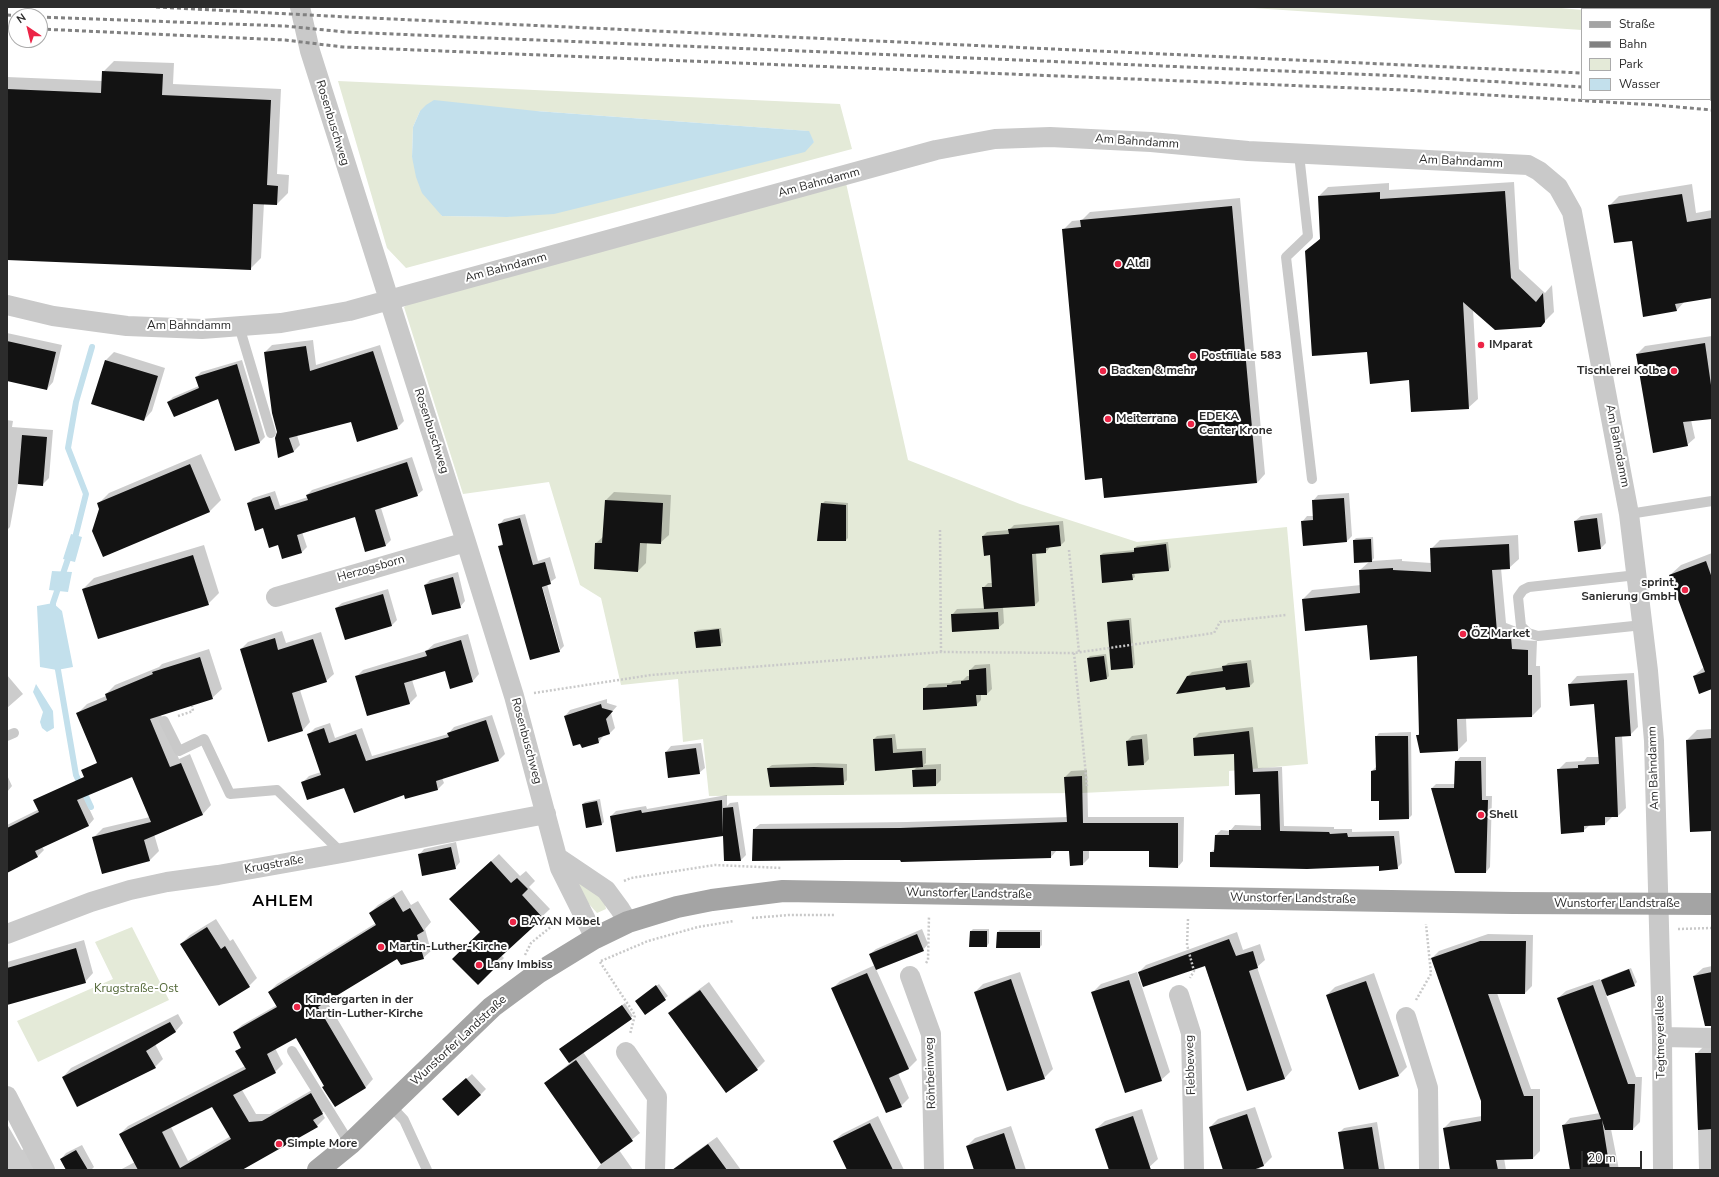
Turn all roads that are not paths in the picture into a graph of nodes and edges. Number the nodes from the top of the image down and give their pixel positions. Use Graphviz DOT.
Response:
graph roads {
  1 [pos="300,7"];
  2 [pos="1666,7"];
  3 [pos="1676,8"];
  4 [pos="1298,154"];
  5 [pos="388,300"];
  6 [pos="7,305"];
  7 [pos="239,326"];
  8 [pos="271,434"];
  9 [pos="1312,479"];
  10 [pos="1712,501"];
  11 [pos="1629,514"];
  12 [pos="466,542"];
  13 [pos="1637,575"];
  14 [pos="276,598"];
  15 [pos="1643,625"];
  16 [pos="164,721"];
  17 [pos="546,814"];
  18 [pos="342,854"];
  19 [pos="558,857"];
  20 [pos="1658,904"];
  21 [pos="1712,904"];
  22 [pos="628,922"];
  23 [pos="7,934"];
  24 [pos="595,938"];
  25 [pos="910,976"];
  26 [pos="1179,995"];
  27 [pos="1406,1017"];
  28 [pos="1662,1037"];
  29 [pos="1712,1038"];
  30 [pos="292,1051"];
  31 [pos="626,1052"];
  32 [pos="7,1096"];
  33 [pos="390,1105"];
  34 [pos="350,1144"];
  35 [pos="46,1170"];
  36 [pos="318,1170"];
  37 [pos="427,1170"];
  38 [pos="655,1170"];
  39 [pos="934,1170"];
  40 [pos="1194,1170"];
  41 [pos="1429,1170"];
  42 [pos="1663,1170"];
  1 -- 5 [label="street, Rosenbuschweg"];
  2 -- 3 [label="street"];
  4 -- 5 [label="street, Am Bahndamm"];
  4 -- 9 [label="lane"];
  4 -- 11 [label="street, Am Bahndamm"];
  5 -- 7 [label="street, Am Bahndamm"];
  5 -- 12 [label="street, Rosenbuschweg"];
  6 -- 7 [label="street, Am Bahndamm"];
  7 -- 8 [label="lane"];
  10 -- 11 [label="lane"];
  11 -- 13 [label="street, Am Bahndamm"];
  12 -- 14 [label="street, Herzogsborn"];
  12 -- 17 [label="street, Rosenbuschweg"];
  13 -- 15 [label="street, Am Bahndamm"];
  13 -- 15 [label="lane"];
  15 -- 20 [label="street, Am Bahndamm"];
  16 -- 18 [label="lane"];
  17 -- 18 [label="street, Krugstraße"];
  17 -- 19 [label="street, Rosenbuschweg"];
  18 -- 23 [label="street, Krugstraße"];
  19 -- 22 [label="street"];
  19 -- 24 [label="street, Rosenbuschweg"];
  20 -- 21 [label="main road, Wunstorfer Landstraße"];
  20 -- 22 [label="main road, Wunstorfer Landstraße"];
  20 -- 28 [label="street, Tegtmeyerallee"];
  22 -- 24 [label="main road, Wunstorfer Landstraße"];
  24 -- 33 [label="main road, Wunstorfer Landstraße"];
  25 -- 39 [label="street, Röhrbeinweg"];
  26 -- 40 [label="street, Flebbeweg"];
  27 -- 41 [label="street"];
  28 -- 29 [label="street"];
  28 -- 42 [label="street, Tegtmeyerallee"];
  30 -- 34 [label="lane"];
  31 -- 38 [label="street"];
  32 -- 35 [label="street"];
  33 -- 34 [label="main road, Wunstorfer Landstraße"];
  33 -- 37 [label="lane"];
  34 -- 36 [label="main road, Wunstorfer Landstraße"];
}
